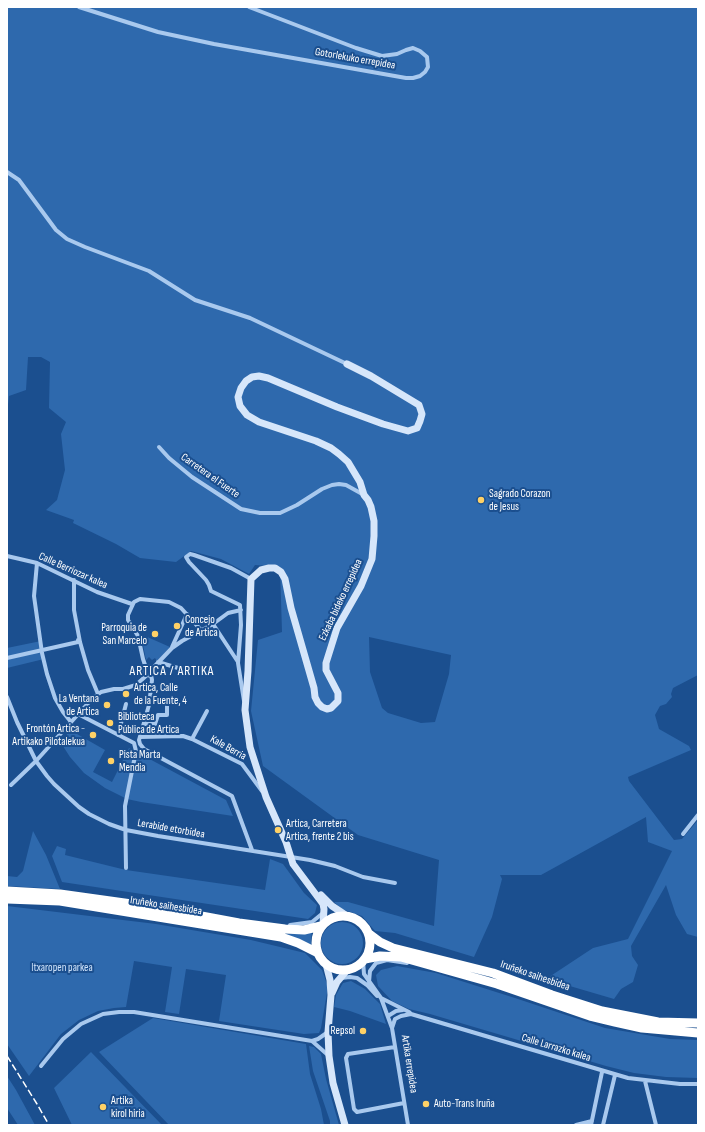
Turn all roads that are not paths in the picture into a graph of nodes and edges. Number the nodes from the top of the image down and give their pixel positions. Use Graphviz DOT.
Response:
graph roads {
  1 [pos="79,7"];
  2 [pos="249,7"];
  3 [pos="7,172"];
  4 [pos="347,364"];
  5 [pos="159,447"];
  6 [pos="364,495"];
  7 [pos="7,556"];
  8 [pos="36,563"];
  9 [pos="251,579"];
  10 [pos="74,580"];
  11 [pos="132,604"];
  12 [pos="241,610"];
  13 [pos="188,614"];
  14 [pos="213,624"];
  15 [pos="201,630"];
  16 [pos="79,639"];
  17 [pos="172,648"];
  18 [pos="42,650"];
  19 [pos="7,658"];
  20 [pos="158,662"];
  21 [pos="238,663"];
  22 [pos="146,668"];
  23 [pos="152,668"];
  24 [pos="186,668"];
  25 [pos="149,675"];
  26 [pos="98,694"];
  27 [pos="7,697"];
  28 [pos="167,703"];
  29 [pos="126,704"];
  30 [pos="245,705"];
  31 [pos="207,711"];
  32 [pos="78,714"];
  33 [pos="70,722"];
  34 [pos="144,724"];
  35 [pos="118,735"];
  36 [pos="140,737"];
  37 [pos="192,739"];
  38 [pos="36,761"];
  39 [pos="11,785"];
  40 [pos="266,797"];
  41 [pos="698,815"];
  42 [pos="126,830"];
  43 [pos="683,834"];
  44 [pos="252,850"];
  45 [pos="291,857"];
  46 [pos="126,868"];
  47 [pos="307,883"];
  48 [pos="395,883"];
  49 [pos="7,891"];
  50 [pos="7,898"];
  51 [pos="324,912"];
  52 [pos="347,916"];
  53 [pos="322,925"];
  54 [pos="274,928"];
  55 [pos="368,933"];
  56 [pos="318,953"];
  57 [pos="364,960"];
  58 [pos="424,963"];
  59 [pos="326,964"];
  60 [pos="348,969"];
  61 [pos="340,978"];
  62 [pos="369,983"];
  63 [pos="331,996"];
  64 [pos="381,998"];
  65 [pos="386,1008"];
  66 [pos="404,1010"];
  67 [pos="411,1014"];
  68 [pos="388,1016"];
  69 [pos="698,1023"];
  70 [pos="392,1028"];
  71 [pos="328,1032"];
  72 [pos="698,1033"];
  73 [pos="312,1041"];
  74 [pos="395,1047"];
  75 [pos="329,1056"];
  76 [pos="42,1066"];
  77 [pos="602,1072"];
  78 [pos="615,1075"];
  79 [pos="645,1080"];
  80 [pos="698,1084"];
  81 [pos="404,1104"];
  82 [pos="591,1123"];
  83 [pos="345,1125"];
  84 [pos="408,1125"];
  85 [pos="576,1125"];
  86 [pos="603,1125"];
  87 [pos="656,1125"];
  1 -- 2 [label="street, Gotorlekuko errepidea"];
  3 -- 4 [label="street"];
  4 -- 6 [label="street, Ezkaba bideko errepidea"];
  5 -- 6 [label="street, Carretera el Fuerte"];
  6 -- 9 [label="street, Ezkaba bideko errepidea"];
  7 -- 8 [label="street, Calle Berriozar kalea"];
  8 -- 10 [label="street, Calle Berriozar kalea"];
  8 -- 18 [label="street"];
  9 -- 12 [label="street"];
  9 -- 30 [label="street"];
  10 -- 11 [label="street, Calle Berriozar kalea"];
  10 -- 16 [label="street"];
  11 -- 13 [label="street"];
  11 -- 22 [label="street"];
  12 -- 14 [label="street"];
  12 -- 21 [label="street"];
  13 -- 15 [label="street"];
  13 -- 17 [label="street"];
  14 -- 15 [label="street"];
  14 -- 21 [label="street"];
  15 -- 17 [label="street"];
  16 -- 18 [label="street"];
  16 -- 26 [label="street"];
  17 -- 20 [label="street"];
  18 -- 19 [label="street"];
  18 -- 33 [label="street"];
  20 -- 23 [label="street"];
  20 -- 24 [label="street"];
  21 -- 30 [label="street"];
  22 -- 23 [label="street"];
  22 -- 25 [label="street"];
  23 -- 25 [label="street"];
  25 -- 26 [label="street"];
  25 -- 34 [label="street"];
  26 -- 32 [label="street"];
  27 -- 38 [label="street, Lerabide etorbidea"];
  28 -- 34 [label="street"];
  29 -- 35 [label="street"];
  30 -- 40 [label="street"];
  31 -- 37 [label="street"];
  32 -- 33 [label="street"];
  32 -- 35 [label="street"];
  33 -- 38 [label="street"];
  34 -- 36 [label="street"];
  35 -- 42 [label="street"];
  36 -- 37 [label="street, Kale Berria"];
  36 -- 44 [label="street"];
  37 -- 40 [label="street, Kale Berria"];
  38 -- 39 [label="street"];
  38 -- 42 [label="street, Lerabide etorbidea"];
  40 -- 45 [label="street"];
  41 -- 43 [label="street"];
  42 -- 44 [label="street, Lerabide etorbidea"];
  42 -- 46 [label="street"];
  44 -- 45 [label="street, Lerabide etorbidea"];
  45 -- 47 [label="street"];
  45 -- 48 [label="street, Lerabide etorbidea"];
  47 -- 51 [label="street"];
  47 -- 52 [label="street"];
  49 -- 54 [label="highway, Iruñeko saihesbidea"];
  50 -- 56 [label="highway, Iruñeko saihesbidea"];
  51 -- 53 [label="street"];
  51 -- 54 [label="street, Iruñeko saihesbidea"];
  52 -- 53 [label="highway"];
  52 -- 55 [label="highway"];
  53 -- 54 [label="highway, Iruñeko saihesbidea"];
  53 -- 56 [label="highway"];
  55 -- 57 [label="highway"];
  55 -- 69 [label="highway, Iruñeko saihesbidea"];
  56 -- 59 [label="highway"];
  57 -- 58 [label="highway, Iruñeko saihesbidea"];
  57 -- 60 [label="highway"];
  57 -- 62 [label="street, Artika errepidea"];
  58 -- 62 [label="street"];
  58 -- 72 [label="highway, Iruñeko saihesbidea"];
  59 -- 60 [label="highway"];
  59 -- 63 [label="street"];
  60 -- 61 [label="street"];
  61 -- 63 [label="street"];
  61 -- 65 [label="street, Artika errepidea"];
  62 -- 64 [label="street, Artika errepidea"];
  63 -- 71 [label="street"];
  64 -- 65 [label="street, Artika errepidea"];
  64 -- 66 [label="street, Calle Larrazko kalea"];
  65 -- 68 [label="street, Artika errepidea"];
  66 -- 67 [label="street, Calle Larrazko kalea"];
  66 -- 68 [label="street"];
  67 -- 70 [label="street"];
  67 -- 77 [label="street, Calle Larrazko kalea"];
  68 -- 70 [label="street, Artika errepidea"];
  70 -- 74 [label="street, Artika errepidea"];
  71 -- 73 [label="street"];
  71 -- 75 [label="street"];
  73 -- 75 [label="street"];
  73 -- 76 [label="street"];
  74 -- 81 [label="street, Artika errepidea"];
  74 -- 81 [label="street"];
  75 -- 83 [label="street"];
  77 -- 78 [label="street, Calle Larrazko kalea"];
  77 -- 82 [label="street"];
  78 -- 79 [label="street, Calle Larrazko kalea"];
  78 -- 86 [label="street"];
  79 -- 80 [label="street, Calle Larrazko kalea"];
  79 -- 87 [label="street"];
  81 -- 84 [label="street, Artika errepidea"];
  82 -- 85 [label="street"];
}
